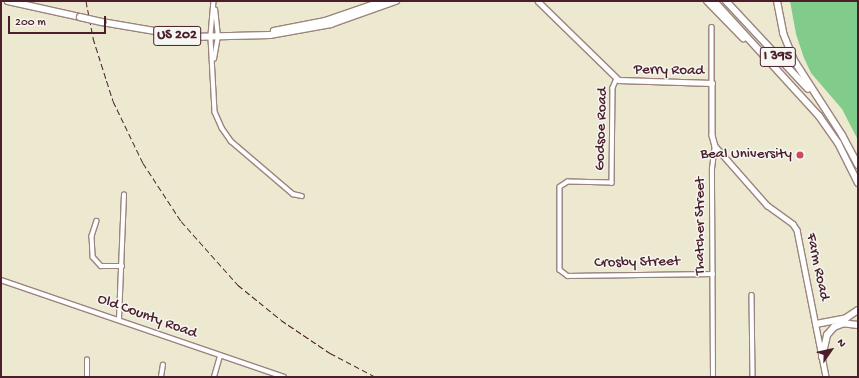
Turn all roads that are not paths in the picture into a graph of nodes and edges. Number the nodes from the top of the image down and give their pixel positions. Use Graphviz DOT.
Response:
graph roads {
  1 [pos="8,1"];
  2 [pos="214,1"];
  3 [pos="383,1"];
  4 [pos="396,1"];
  5 [pos="538,1"];
  6 [pos="707,1"];
  7 [pos="714,1"];
  8 [pos="726,1"];
  9 [pos="777,1"];
  10 [pos="215,8"];
  11 [pos="712,27"];
  12 [pos="254,35"];
  13 [pos="218,37"];
  14 [pos="212,38"];
  15 [pos="214,62"];
  16 [pos="780,71"];
  17 [pos="617,79"];
  18 [pos="712,83"];
  19 [pos="829,115"];
  20 [pos="715,146"];
  21 [pos="849,164"];
  22 [pos="858,165"];
  23 [pos="858,182"];
  24 [pos="858,189"];
  25 [pos="124,195"];
  26 [pos="302,196"];
  27 [pos="97,221"];
  28 [pos="122,266"];
  29 [pos="562,273"];
  30 [pos="713,274"];
  31 [pos="1,280"];
  32 [pos="752,295"];
  33 [pos="858,310"];
  34 [pos="119,319"];
  35 [pos="844,323"];
  36 [pos="816,324"];
  37 [pos="858,325"];
  38 [pos="220,356"];
  39 [pos="822,357"];
  40 [pos="87,360"];
  41 [pos="162,366"];
  42 [pos="87,377"];
  43 [pos="161,377"];
  44 [pos="214,377"];
  45 [pos="284,377"];
  46 [pos="713,377"];
  47 [pos="753,377"];
  48 [pos="826,377"];
  1 -- 14 [label="highway, US 202, bridge"];
  2 -- 10 [label="street"];
  3 -- 12 [label="highway, US 202"];
  4 -- 12 [label="highway, US 202"];
  5 -- 17 [label="street, Perry Road"];
  6 -- 16 [label="highway"];
  7 -- 16 [label="highway, I 395"];
  8 -- 19 [label="highway, I 395"];
  9 -- 19 [label="highway"];
  10 -- 13 [label="street"];
  10 -- 14 [label="street"];
  11 -- 18 [label="street, Thatcher Street"];
  12 -- 13 [label="highway, US 202"];
  13 -- 14 [label="highway, US 202"];
  13 -- 15 [label="street"];
  14 -- 15 [label="street"];
  15 -- 26 [label="street"];
  16 -- 21 [label="highway, I 395"];
  17 -- 18 [label="street, Perry Road"];
  17 -- 29 [label="street, Godsoe Road"];
  18 -- 20 [label="street, Thatcher Street"];
  19 -- 22 [label="highway, I 395"];
  20 -- 30 [label="street, Thatcher Street"];
  20 -- 36 [label="street, Farm Road"];
  21 -- 23 [label="highway, I 395"];
  21 -- 24 [label="highway"];
  25 -- 28 [label="street"];
  27 -- 28 [label="street"];
  28 -- 34 [label="street"];
  29 -- 30 [label="street, Crosby Street"];
  30 -- 46 [label="street, Thatcher Street"];
  31 -- 34 [label="street, Old County Road"];
  32 -- 47 [label="street"];
  33 -- 36 [label="highway"];
  34 -- 38 [label="street, Old County Road"];
  35 -- 36 [label="highway"];
  35 -- 37 [label="highway"];
  35 -- 39 [label="highway"];
  36 -- 39 [label="street, Farm Road"];
  38 -- 44 [label="street"];
  38 -- 45 [label="street, Old County Road"];
  39 -- 48 [label="street, Farm Road"];
  40 -- 42 [label="street"];
  41 -- 43 [label="street"];
}
